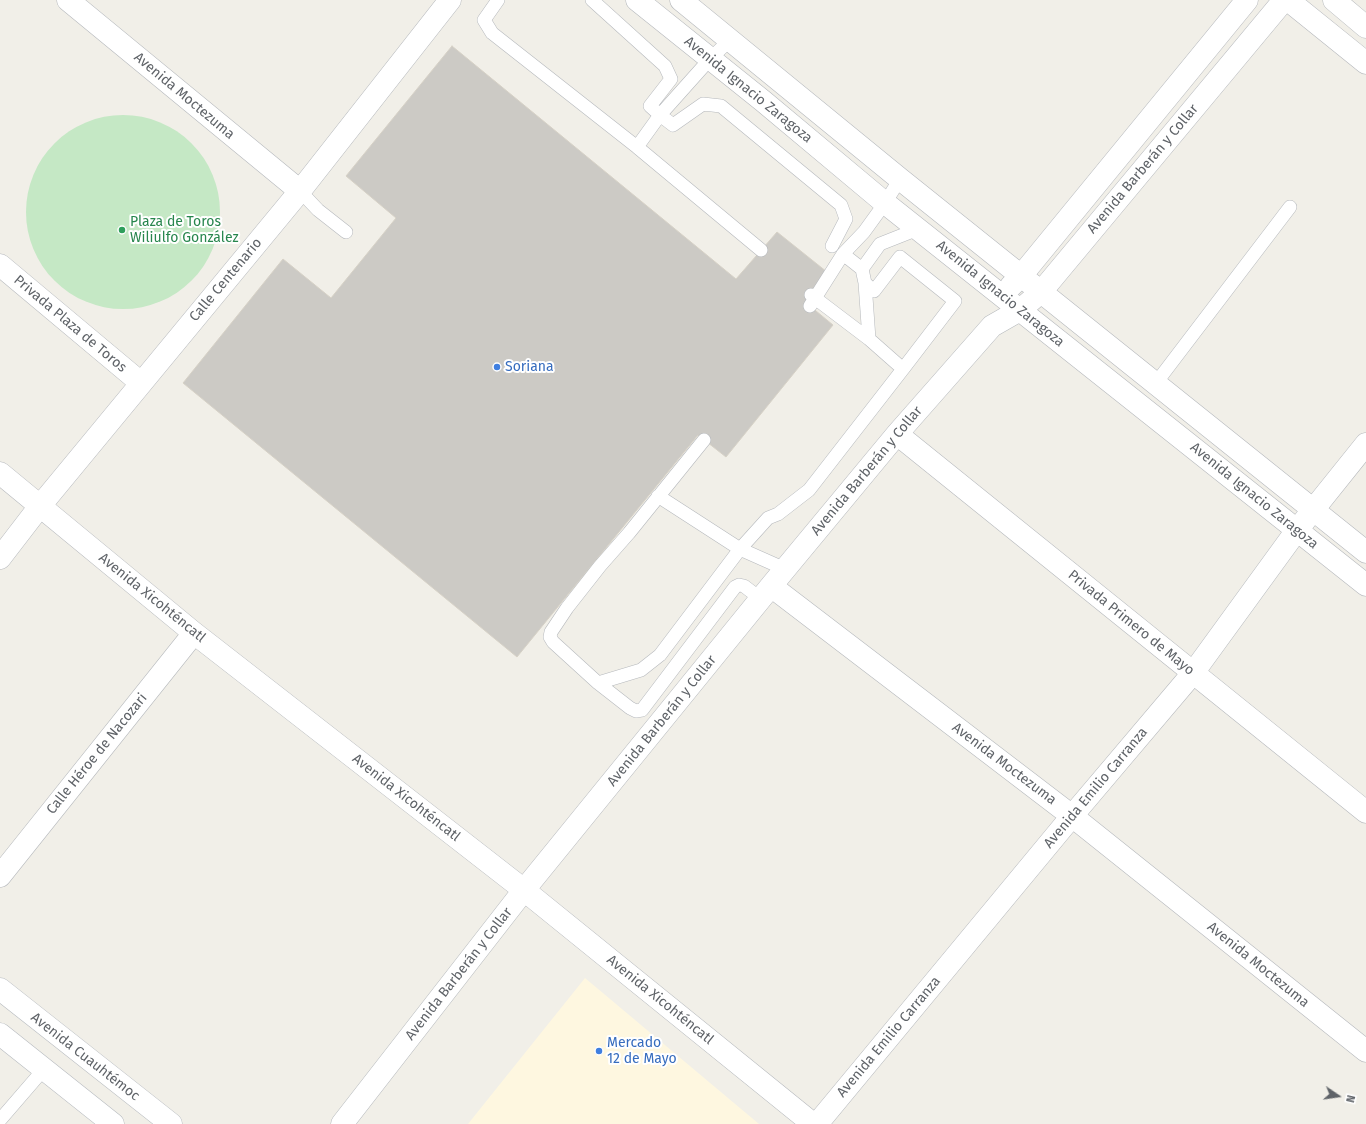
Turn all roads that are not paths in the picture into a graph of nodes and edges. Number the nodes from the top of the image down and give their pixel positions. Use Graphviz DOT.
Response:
graph roads {
  1 [pos="68,0"];
  2 [pos="450,0"];
  3 [pos="498,0"];
  4 [pos="592,0"];
  5 [pos="637,0"];
  6 [pos="681,0"];
  7 [pos="1247,0"];
  8 [pos="1284,0"];
  9 [pos="1288,0"];
  10 [pos="1334,0"];
  11 [pos="1366,27"];
  12 [pos="730,40"];
  13 [pos="710,59"];
  14 [pos="1366,63"];
  15 [pos="655,110"];
  16 [pos="1150,118"];
  17 [pos="1171,135"];
  18 [pos="637,147"];
  19 [pos="900,179"];
  20 [pos="300,191"];
  21 [pos="885,203"];
  22 [pos="1290,207"];
  23 [pos="918,229"];
  24 [pos="346,232"];
  25 [pos="832,246"];
  26 [pos="761,250"];
  27 [pos="843,254"];
  28 [pos="0,265"];
  29 [pos="862,269"];
  30 [pos="1021,276"];
  31 [pos="870,287"];
  32 [pos="1041,292"];
  33 [pos="1002,295"];
  34 [pos="1020,310"];
  35 [pos="992,326"];
  36 [pos="869,339"];
  37 [pos="903,369"];
  38 [pos="141,383"];
  39 [pos="1156,384"];
  40 [pos="1182,404"];
  41 [pos="1166,425"];
  42 [pos="897,434"];
  43 [pos="704,440"];
  44 [pos="1366,444"];
  45 [pos="0,473"];
  46 [pos="658,496"];
  47 [pos="40,506"];
  48 [pos="1313,510"];
  49 [pos="1297,530"];
  50 [pos="740,549"];
  51 [pos="1366,552"];
  52 [pos="0,558"];
  53 [pos="785,569"];
  54 [pos="1366,585"];
  55 [pos="766,593"];
  56 [pos="194,633"];
  57 [pos="1193,673"];
  58 [pos="598,683"];
  59 [pos="1366,812"];
  60 [pos="1072,816"];
  61 [pos="0,876"];
  62 [pos="524,890"];
  63 [pos="0,989"];
  64 [pos="0,1034"];
  65 [pos="1366,1051"];
  66 [pos="44,1069"];
  67 [pos="0,1120"];
  68 [pos="113,1124"];
  69 [pos="171,1124"];
  70 [pos="342,1124"];
  71 [pos="813,1124"];
  72 [pos="817,1124"];
  1 -- 20 [label="street, Avenida Moctezuma"];
  2 -- 20 [label="street, Calle Centenario"];
  3 -- 18 [label="lane"];
  4 -- 15 [label="lane"];
  5 -- 13 [label="street, Avenida Ignacio Zaragoza"];
  6 -- 12 [label="street, Avenida Ignacio Zaragoza"];
  7 -- 16 [label="street, Avenida Barberán y Collar"];
  8 -- 17 [label="street, Avenida Barberán y Collar"];
  9 -- 14 [label="street"];
  10 -- 11 [label="street"];
  12 -- 13 [label="lane"];
  12 -- 19 [label="street, Avenida Ignacio Zaragoza"];
  13 -- 15 [label="lane"];
  13 -- 21 [label="street, Avenida Ignacio Zaragoza"];
  15 -- 18 [label="lane"];
  15 -- 25 [label="lane"];
  16 -- 17 [label="street"];
  16 -- 30 [label="street, Avenida Barberán y Collar"];
  17 -- 32 [label="street, Avenida Barberán y Collar"];
  18 -- 26 [label="lane"];
  19 -- 21 [label="lane"];
  19 -- 30 [label="street, Avenida Ignacio Zaragoza"];
  20 -- 24 [label="lane"];
  20 -- 38 [label="street, Calle Centenario"];
  21 -- 23 [label="street, Avenida Ignacio Zaragoza"];
  21 -- 27 [label="lane"];
  22 -- 39 [label="lane"];
  23 -- 29 [label="lane"];
  23 -- 33 [label="street, Avenida Ignacio Zaragoza"];
  27 -- 29 [label="lane"];
  27 -- 36 [label="lane"];
  28 -- 38 [label="street, Privada Plaza de Toros"];
  29 -- 31 [label="lane"];
  30 -- 32 [label="street, Avenida Ignacio Zaragoza"];
  30 -- 33 [label="street, Avenida Barberán y Collar"];
  31 -- 36 [label="lane"];
  31 -- 37 [label="lane"];
  32 -- 34 [label="street, Avenida Barberán y Collar"];
  32 -- 39 [label="street, Avenida Ignacio Zaragoza"];
  33 -- 34 [label="street, Avenida Ignacio Zaragoza"];
  33 -- 35 [label="street, Avenida Barberán y Collar"];
  34 -- 35 [label="street, Avenida Barberán y Collar"];
  34 -- 41 [label="street, Avenida Ignacio Zaragoza"];
  35 -- 42 [label="street, Avenida Barberán y Collar"];
  36 -- 37 [label="lane"];
  37 -- 50 [label="lane"];
  38 -- 47 [label="street, Calle Centenario"];
  39 -- 40 [label="street, Avenida Ignacio Zaragoza"];
  40 -- 41 [label="street"];
  40 -- 48 [label="street, Avenida Ignacio Zaragoza"];
  41 -- 49 [label="street, Avenida Ignacio Zaragoza"];
  42 -- 53 [label="street, Avenida Barberán y Collar"];
  42 -- 57 [label="street, Privada Primero de Mayo"];
  43 -- 46 [label="lane"];
  44 -- 48 [label="street, Avenida Emilio Carranza"];
  45 -- 47 [label="street, Avenida Xicohténcatl"];
  46 -- 50 [label="lane"];
  46 -- 58 [label="lane"];
  47 -- 52 [label="street, Calle Centenario"];
  47 -- 56 [label="street, Avenida Xicohténcatl"];
  48 -- 49 [label="street, Avenida Emilio Carranza"];
  48 -- 51 [label="street, Avenida Ignacio Zaragoza"];
  49 -- 54 [label="street, Avenida Ignacio Zaragoza"];
  49 -- 57 [label="street, Avenida Emilio Carranza"];
  50 -- 53 [label="lane"];
  50 -- 58 [label="lane"];
  53 -- 55 [label="street, Avenida Barberán y Collar"];
  55 -- 58 [label="lane"];
  55 -- 60 [label="street, Avenida Moctezuma"];
  55 -- 62 [label="street, Avenida Barberán y Collar"];
  56 -- 61 [label="street, Calle Héroe de Nacozari"];
  56 -- 62 [label="street, Avenida Xicohténcatl"];
  57 -- 59 [label="street, Privada Primero de Mayo"];
  57 -- 60 [label="street, Avenida Emilio Carranza"];
  60 -- 65 [label="street, Avenida Moctezuma"];
  60 -- 72 [label="street, Avenida Emilio Carranza"];
  62 -- 70 [label="street, Avenida Barberán y Collar"];
  62 -- 71 [label="street, Avenida Xicohténcatl"];
  63 -- 69 [label="street, Avenida Cuauhtémoc"];
  64 -- 66 [label="street"];
  66 -- 67 [label="lane"];
  66 -- 68 [label="street"];
}
